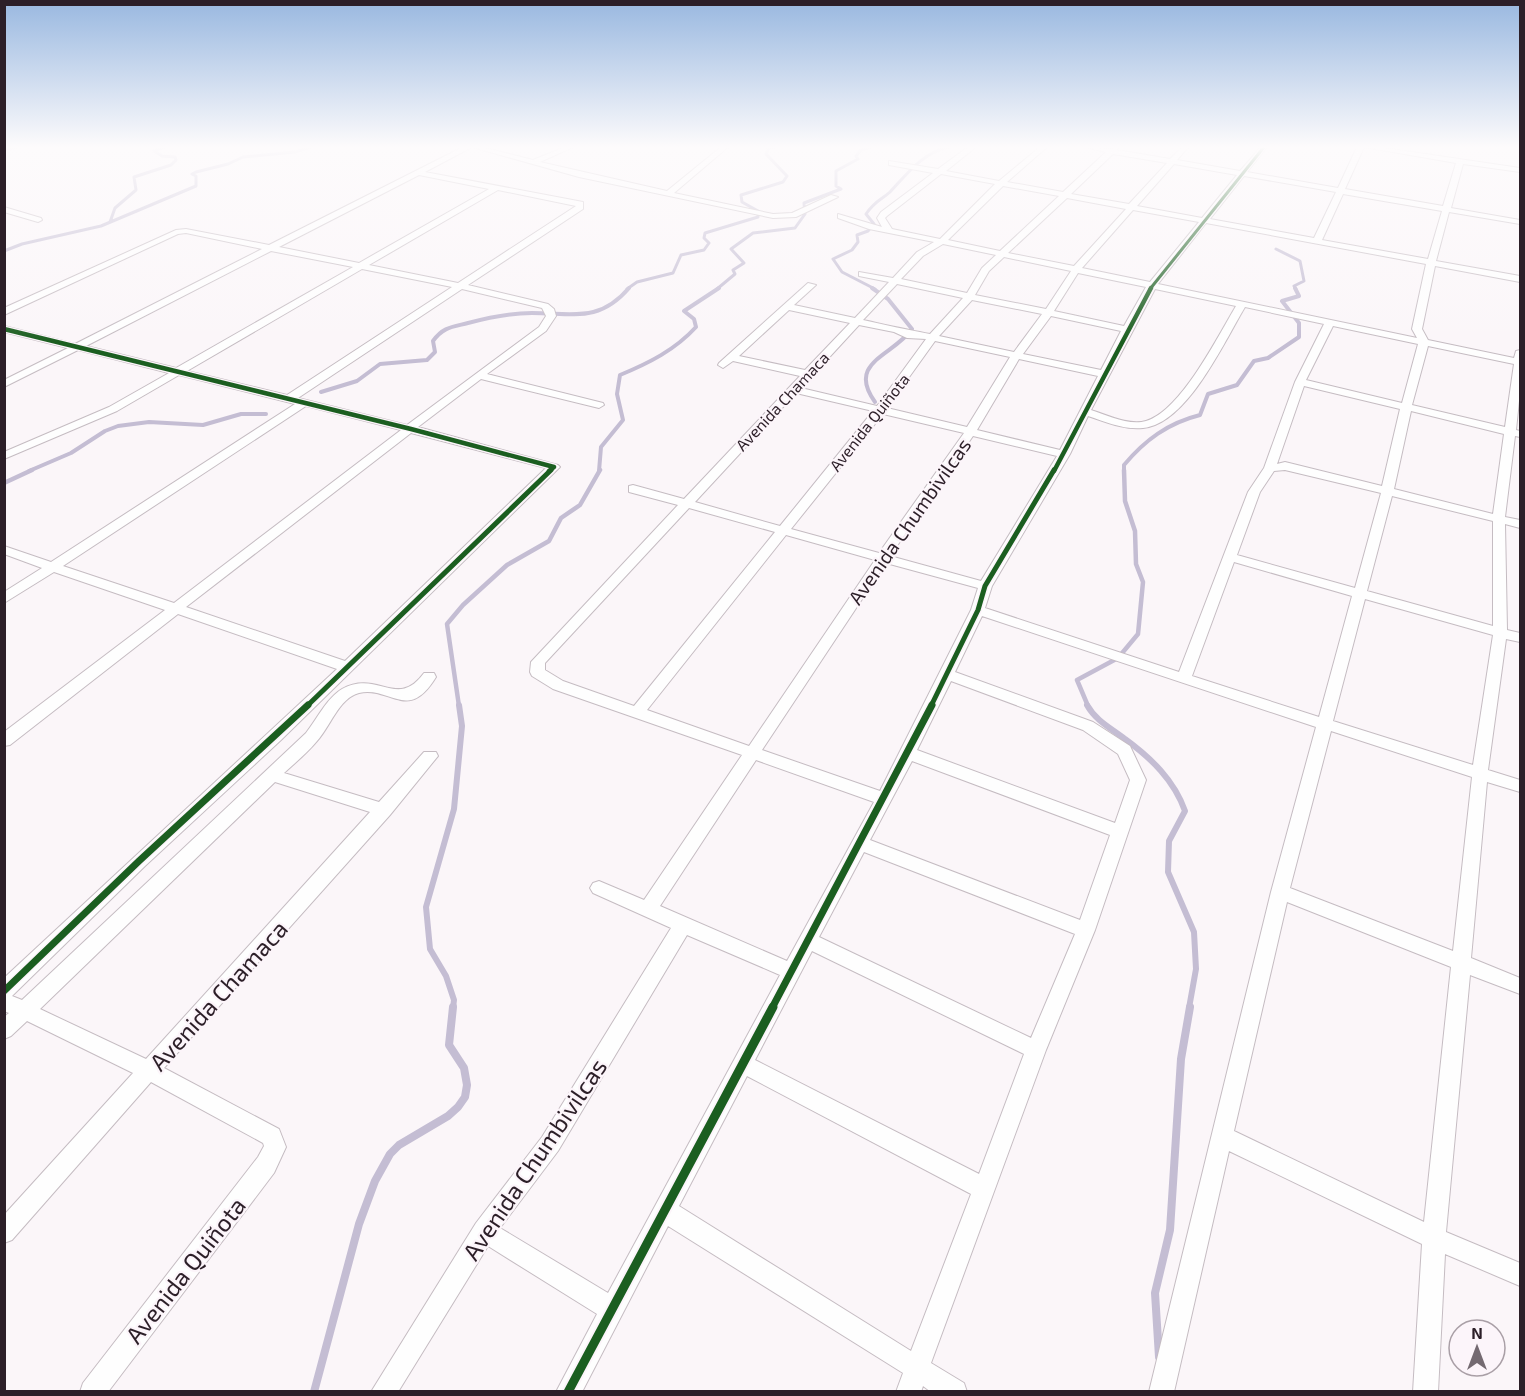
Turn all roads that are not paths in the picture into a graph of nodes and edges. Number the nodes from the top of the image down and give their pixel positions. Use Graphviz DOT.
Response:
graph roads {
  1 [pos="12,212"];
  2 [pos="338,212"];
  3 [pos="455,212"];
  4 [pos="572,212"];
  5 [pos="760,212"];
  6 [pos="797,212"];
  7 [pos="886,212"];
  8 [pos="971,212"];
  9 [pos="1047,212"];
  10 [pos="1126,212"];
  11 [pos="1158,212"];
  12 [pos="1211,212"];
  13 [pos="1330,212"];
  14 [pos="1445,212"];
  15 [pos="1464,212"];
  16 [pos="841,216"];
  17 [pos="38,220"];
  18 [pos="1204,221"];
  19 [pos="1521,222"];
  20 [pos="889,231"];
  21 [pos="942,241"];
  22 [pos="1317,242"];
  23 [pos="271,247"];
  24 [pos="1003,253"];
  25 [pos="1431,262"];
  26 [pos="362,266"];
  27 [pos="1077,268"];
  28 [pos="862,273"];
  29 [pos="1521,279"];
  30 [pos="896,280"];
  31 [pos="811,285"];
  32 [pos="1152,285"];
  33 [pos="457,287"];
  34 [pos="970,296"];
  35 [pos="1242,304"];
  36 [pos="788,307"];
  37 [pos="4,312"];
  38 [pos="1048,313"];
  39 [pos="855,321"];
  40 [pos="1330,322"];
  41 [pos="4,328"];
  42 [pos="1127,329"];
  43 [pos="933,337"];
  44 [pos="1424,342"];
  45 [pos="78,346"];
  46 [pos="1521,353"];
  47 [pos="1016,356"];
  48 [pos="733,358"];
  49 [pos="1520,362"];
  50 [pos="723,365"];
  51 [pos="179,371"];
  52 [pos="807,374"];
  53 [pos="1104,374"];
  54 [pos="479,375"];
  55 [pos="1300,382"];
  56 [pos="4,384"];
  57 [pos="793,389"];
  58 [pos="289,399"];
  59 [pos="304,403"];
  60 [pos="599,405"];
  61 [pos="1406,407"];
  62 [pos="879,411"];
  63 [pos="1085,412"];
  64 [pos="411,429"];
  65 [pos="970,432"];
  66 [pos="1515,433"];
  67 [pos="1064,454"];
  68 [pos="4,456"];
  69 [pos="1270,468"];
  70 [pos="633,489"];
  71 [pos="1387,492"];
  72 [pos="685,505"];
  73 [pos="1499,519"];
  74 [pos="1521,524"];
  75 [pos="782,532"];
  76 [pos="4,550"];
  77 [pos="882,557"];
  78 [pos="1229,557"];
  79 [pos="52,566"];
  80 [pos="985,586"];
  81 [pos="1358,592"];
  82 [pos="4,599"];
  83 [pos="178,608"];
  84 [pos="978,610"];
  85 [pos="1500,633"];
  86 [pos="1521,638"];
  87 [pos="347,667"];
  88 [pos="947,674"];
  89 [pos="429,676"];
  90 [pos="1184,679"];
  91 [pos="637,712"];
  92 [pos="1325,724"];
  93 [pos="4,741"];
  94 [pos="908,753"];
  95 [pos="753,754"];
  96 [pos="430,756"];
  97 [pos="1480,773"];
  98 [pos="270,775"];
  99 [pos="1521,786"];
  100 [pos="882,798"];
  101 [pos="384,810"];
  102 [pos="1120,832"];
  103 [pos="859,843"];
  104 [pos="599,888"];
  105 [pos="1280,892"];
  106 [pos="648,909"];
  107 [pos="683,925"];
  108 [pos="1086,930"];
  109 [pos="809,941"];
  110 [pos="1462,963"];
  111 [pos="792,972"];
  112 [pos="1521,986"];
  113 [pos="4,991"];
  114 [pos="4,1001"];
  115 [pos="26,1011"];
  116 [pos="4,1030"];
  117 [pos="1036,1050"];
  118 [pos="743,1064"];
  119 [pos="150,1071"];
  120 [pos="1222,1136"];
  121 [pos="984,1189"];
  122 [pos="664,1210"];
  123 [pos="484,1231"];
  124 [pos="4,1232"];
  125 [pos="1434,1238"];
  126 [pos="1521,1275"];
  127 [pos="613,1310"];
  128 [pos="917,1368"];
  129 [pos="569,1391"];
  130 [pos="92,1392"];
  131 [pos="383,1392"];
  132 [pos="908,1392"];
  133 [pos="955,1392"];
  134 [pos="1161,1392"];
  135 [pos="1425,1392"];
  1 -- 17 [label="street"];
  2 -- 23 [label="street"];
  3 -- 26 [label="street"];
  4 -- 33 [label="street"];
  5 -- 6 [label="street"];
  7 -- 20 [label="street"];
  8 -- 21 [label="street, Avenida Chamaca"];
  9 -- 24 [label="street, Avenida Quiñota"];
  10 -- 27 [label="street, Avenida Chumbivilcas"];
  11 -- 18 [label="street"];
  12 -- 18 [label="street"];
  13 -- 22 [label="street"];
  14 -- 25 [label="street"];
  15 -- 19 [label="street"];
  16 -- 20 [label="street"];
  18 -- 22 [label="street"];
  18 -- 32 [label="street"];
  20 -- 21 [label="street"];
  21 -- 24 [label="street"];
  21 -- 30 [label="street, Avenida Chamaca"];
  22 -- 25 [label="street"];
  23 -- 26 [label="street"];
  23 -- 37 [label="street"];
  23 -- 45 [label="street"];
  24 -- 27 [label="street"];
  24 -- 34 [label="street, Avenida Quiñota"];
  25 -- 29 [label="street"];
  25 -- 44 [label="street"];
  26 -- 33 [label="street"];
  26 -- 51 [label="street"];
  27 -- 32 [label="street"];
  27 -- 38 [label="street, Avenida Chumbivilcas"];
  28 -- 30 [label="street"];
  30 -- 34 [label="street"];
  30 -- 39 [label="street, Avenida Chamaca"];
  31 -- 36 [label="street"];
  32 -- 35 [label="street"];
  32 -- 42 [label="street"];
  33 -- 54 [label="street"];
  33 -- 58 [label="street"];
  34 -- 38 [label="street"];
  34 -- 43 [label="street, Avenida Quiñota"];
  35 -- 40 [label="street"];
  35 -- 63 [label="street"];
  36 -- 39 [label="street"];
  36 -- 48 [label="street"];
  38 -- 42 [label="street"];
  38 -- 47 [label="street, Avenida Chumbivilcas"];
  39 -- 43 [label="street"];
  39 -- 52 [label="street, Avenida Chamaca"];
  40 -- 44 [label="street"];
  40 -- 55 [label="street"];
  41 -- 45 [label="street"];
  42 -- 53 [label="street"];
  43 -- 47 [label="street"];
  43 -- 62 [label="street, Avenida Quiñota"];
  44 -- 49 [label="street"];
  44 -- 61 [label="street"];
  45 -- 51 [label="street"];
  45 -- 56 [label="street"];
  46 -- 49 [label="street"];
  47 -- 53 [label="street"];
  47 -- 65 [label="street, Avenida Chumbivilcas"];
  48 -- 50 [label="street"];
  48 -- 52 [label="street"];
  49 -- 66 [label="street"];
  51 -- 58 [label="street"];
  51 -- 68 [label="street"];
  52 -- 57 [label="street, Avenida Chamaca"];
  53 -- 63 [label="street"];
  54 -- 60 [label="street"];
  54 -- 64 [label="street"];
  55 -- 61 [label="street"];
  55 -- 69 [label="street"];
  57 -- 62 [label="street"];
  57 -- 72 [label="street, Avenida Chamaca"];
  58 -- 59 [label="street"];
  59 -- 64 [label="street"];
  59 -- 79 [label="street"];
  61 -- 66 [label="street"];
  61 -- 71 [label="street"];
  62 -- 65 [label="street"];
  62 -- 75 [label="street, Avenida Quiñota"];
  63 -- 67 [label="street"];
  64 -- 83 [label="street"];
  64 -- 87 [label="street"];
  65 -- 67 [label="street"];
  65 -- 77 [label="street, Avenida Chumbivilcas"];
  66 -- 73 [label="street"];
  67 -- 80 [label="street"];
  69 -- 71 [label="street"];
  69 -- 78 [label="street"];
  70 -- 72 [label="street"];
  71 -- 73 [label="street"];
  71 -- 81 [label="street"];
  72 -- 75 [label="street"];
  72 -- 91 [label="street, Avenida Chamaca"];
  73 -- 74 [label="street"];
  73 -- 85 [label="street"];
  75 -- 77 [label="street"];
  75 -- 91 [label="street, Avenida Quiñota"];
  76 -- 79 [label="street"];
  77 -- 80 [label="street"];
  77 -- 95 [label="street, Avenida Chumbivilcas"];
  78 -- 81 [label="street"];
  78 -- 90 [label="street"];
  79 -- 82 [label="street"];
  79 -- 83 [label="street"];
  80 -- 84 [label="street"];
  81 -- 85 [label="street"];
  81 -- 92 [label="street"];
  83 -- 87 [label="street"];
  83 -- 93 [label="street"];
  84 -- 88 [label="street"];
  84 -- 90 [label="street"];
  85 -- 86 [label="street"];
  85 -- 97 [label="street"];
  87 -- 113 [label="street"];
  88 -- 94 [label="street"];
  88 -- 102 [label="street"];
  89 -- 98 [label="street"];
  90 -- 92 [label="street"];
  91 -- 95 [label="street"];
  92 -- 97 [label="street"];
  92 -- 105 [label="street"];
  94 -- 100 [label="street"];
  94 -- 102 [label="street"];
  95 -- 100 [label="street"];
  95 -- 106 [label="street, Avenida Chumbivilcas"];
  96 -- 101 [label="street, Avenida Chamaca"];
  97 -- 99 [label="street"];
  97 -- 110 [label="street"];
  98 -- 101 [label="street"];
  98 -- 115 [label="street"];
  100 -- 103 [label="street"];
  101 -- 119 [label="street, Avenida Chamaca"];
  102 -- 108 [label="street"];
  103 -- 108 [label="street"];
  103 -- 109 [label="street"];
  104 -- 106 [label="street"];
  105 -- 110 [label="street"];
  105 -- 120 [label="street"];
  106 -- 107 [label="street"];
  107 -- 111 [label="street"];
  107 -- 123 [label="street, Avenida Chumbivilcas"];
  108 -- 117 [label="street"];
  109 -- 111 [label="street"];
  109 -- 117 [label="street"];
  110 -- 112 [label="street"];
  110 -- 125 [label="street"];
  111 -- 118 [label="street"];
  114 -- 115 [label="street"];
  115 -- 116 [label="street"];
  115 -- 119 [label="street"];
  117 -- 121 [label="street"];
  118 -- 121 [label="street"];
  118 -- 122 [label="street"];
  119 -- 124 [label="street, Avenida Chamaca"];
  119 -- 130 [label="street, Avenida Quiñota"];
  120 -- 125 [label="street"];
  120 -- 134 [label="street"];
  121 -- 128 [label="street"];
  122 -- 127 [label="street"];
  122 -- 128 [label="street"];
  123 -- 127 [label="street"];
  123 -- 131 [label="street, Avenida Chumbivilcas"];
  125 -- 126 [label="street"];
  125 -- 135 [label="street"];
  127 -- 129 [label="street"];
  128 -- 132 [label="street"];
  128 -- 133 [label="street"];
}
